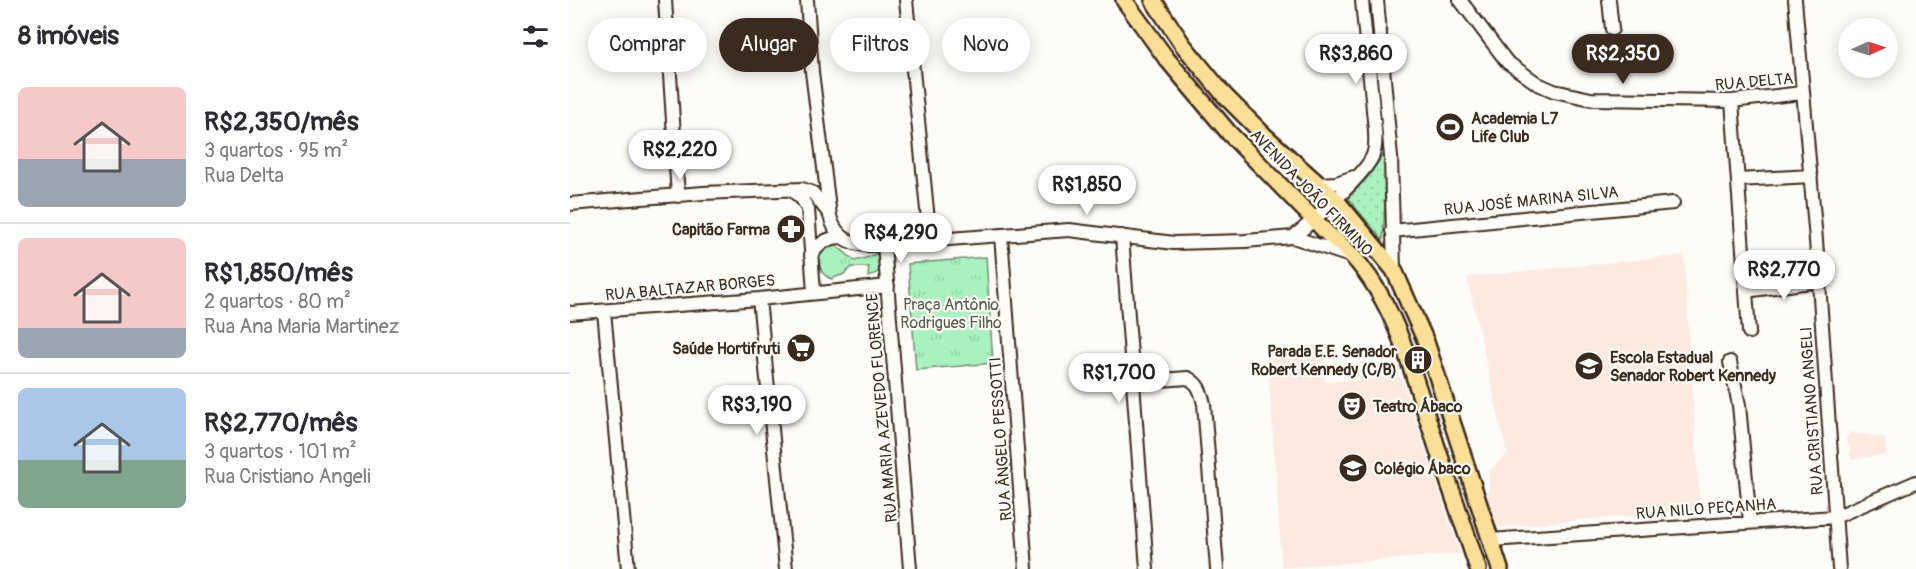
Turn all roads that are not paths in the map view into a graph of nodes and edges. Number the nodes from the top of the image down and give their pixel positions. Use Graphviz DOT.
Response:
graph roads {
  1 [pos="665,0"];
  2 [pos="807,0"];
  3 [pos="906,0"];
  4 [pos="1124,0"];
  5 [pos="1153,0"];
  6 [pos="1362,0"];
  7 [pos="1377,0"];
  8 [pos="1609,0"];
  9 [pos="1796,0"];
  10 [pos="1464,3"];
  11 [pos="1612,29"];
  12 [pos="1802,93"];
  13 [pos="1732,101"];
  14 [pos="1358,176"];
  15 [pos="1810,176"];
  16 [pos="1738,180"];
  17 [pos="1319,184"];
  18 [pos="791,189"];
  19 [pos="678,196"];
  20 [pos="1335,199"];
  21 [pos="1673,203"];
  22 [pos="570,204"];
  23 [pos="830,216"];
  24 [pos="1316,220"];
  25 [pos="1392,231"];
  26 [pos="1001,235"];
  27 [pos="1122,236"];
  28 [pos="841,237"];
  29 [pos="1293,237"];
  30 [pos="930,240"];
  31 [pos="884,244"];
  32 [pos="811,256"];
  33 [pos="1354,257"];
  34 [pos="1394,270"];
  35 [pos="1818,281"];
  36 [pos="888,286"];
  37 [pos="1746,291"];
  38 [pos="814,292"];
  39 [pos="759,299"];
  40 [pos="604,311"];
  41 [pos="570,313"];
  42 [pos="1749,332"];
  43 [pos="1730,362"];
  44 [pos="1133,382"];
  45 [pos="1916,482"];
  46 [pos="1835,517"];
  47 [pos="1750,522"];
  48 [pos="1490,540"];
  49 [pos="628,569"];
  50 [pos="786,569"];
  51 [pos="910,569"];
  52 [pos="1026,569"];
  53 [pos="1147,569"];
  54 [pos="1216,569"];
  55 [pos="1478,569"];
  56 [pos="1500,569"];
  57 [pos="1839,569"];
  1 -- 19 [label="street"];
  2 -- 23 [label="street"];
  3 -- 30 [label="street"];
  4 -- 24 [label="main road, AVENIDA JOÃO FIRMINO"];
  5 -- 17 [label="main road, AVENIDA JOÃO FIRMINO"];
  6 -- 14 [label="street"];
  7 -- 25 [label="street"];
  8 -- 11 [label="street"];
  9 -- 12 [label="street, RUA CRISTIANO ANGELI"];
  10 -- 13 [label="street, RUA DELTA"];
  12 -- 13 [label="street, RUA DELTA"];
  12 -- 15 [label="street, RUA CRISTIANO ANGELI"];
  13 -- 16 [label="street"];
  14 -- 17 [label="street"];
  14 -- 20 [label="street"];
  15 -- 16 [label="street"];
  15 -- 35 [label="street, RUA CRISTIANO ANGELI"];
  16 -- 37 [label="street"];
  17 -- 20 [label="main road, AVENIDA JOÃO FIRMINO"];
  18 -- 19 [label="street"];
  18 -- 23 [label="street"];
  18 -- 32 [label="street"];
  19 -- 22 [label="street"];
  20 -- 24 [label="street"];
  20 -- 34 [label="main road, AVENIDA JOÃO FIRMINO"];
  21 -- 25 [label="street, RUA JOSÉ MARINA SILVA"];
  23 -- 28 [label="street"];
  24 -- 29 [label="street"];
  24 -- 33 [label="main road, AVENIDA JOÃO FIRMINO"];
  25 -- 34 [label="street"];
  26 -- 27 [label="street"];
  26 -- 30 [label="street"];
  26 -- 52 [label="street, RUA ÂNGELO PESSOTTI"];
  27 -- 29 [label="street"];
  27 -- 44 [label="street"];
  28 -- 31 [label="street"];
  28 -- 32 [label="street"];
  29 -- 33 [label="street"];
  30 -- 31 [label="street"];
  31 -- 36 [label="street, RUA MARIA AZEVEDO FLORENCE"];
  32 -- 38 [label="street"];
  33 -- 55 [label="main road, AVENIDA JOÃO FIRMINO"];
  34 -- 48 [label="main road, AVENIDA JOÃO FIRMINO"];
  35 -- 37 [label="street"];
  35 -- 46 [label="street, RUA CRISTIANO ANGELI"];
  36 -- 38 [label="street, RUA BALTAZAR BORGES"];
  36 -- 51 [label="street, RUA MARIA AZEVEDO FLORENCE"];
  37 -- 42 [label="street"];
  38 -- 39 [label="street, RUA BALTAZAR BORGES"];
  39 -- 40 [label="street, RUA BALTAZAR BORGES"];
  39 -- 50 [label="street"];
  40 -- 41 [label="street, RUA BALTAZAR BORGES"];
  40 -- 49 [label="street"];
  43 -- 47 [label="street"];
  44 -- 53 [label="street"];
  44 -- 54 [label="street"];
  45 -- 46 [label="street, RUA NILO PEÇANHA"];
  46 -- 47 [label="street, RUA NILO PEÇANHA"];
  46 -- 57 [label="street, RUA CRISTIANO ANGELI"];
  47 -- 48 [label="street, RUA NILO PEÇANHA"];
  48 -- 56 [label="main road, AVENIDA JOÃO FIRMINO"];
}
